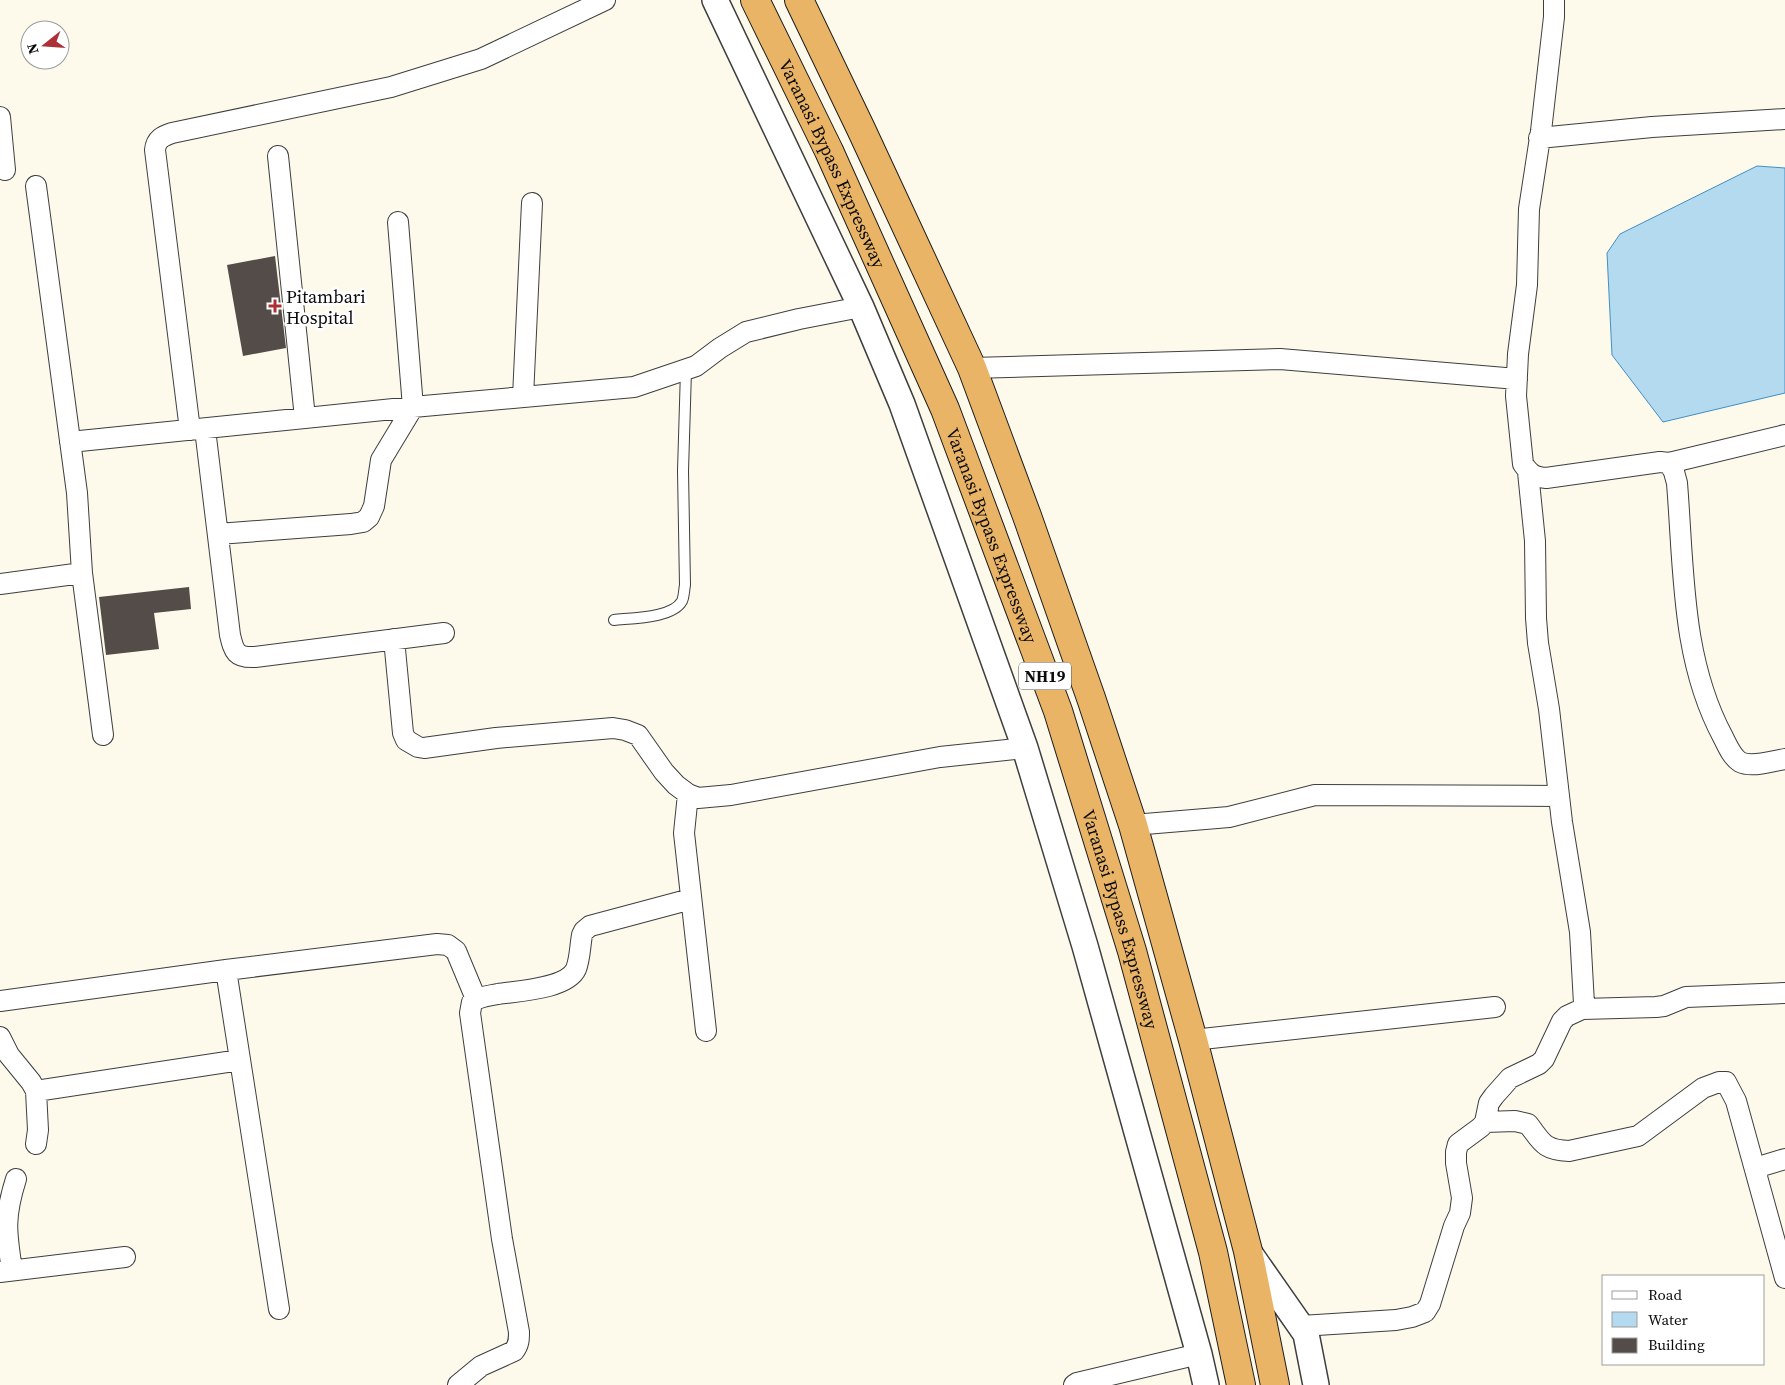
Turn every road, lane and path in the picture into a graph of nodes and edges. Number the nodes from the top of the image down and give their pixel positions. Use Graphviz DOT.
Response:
graph roads {
  1 [pos="605,0"];
  2 [pos="714,0"];
  3 [pos="756,0"];
  4 [pos="799,0"];
  5 [pos="1554,0"];
  6 [pos="0,117"];
  7 [pos="1785,119"];
  8 [pos="1539,138"];
  9 [pos="278,156"];
  10 [pos="5,170"];
  11 [pos="36,186"];
  12 [pos="532,203"];
  13 [pos="398,222"];
  14 [pos="861,307"];
  15 [pos="972,368"];
  16 [pos="686,370"];
  17 [pos="1517,379"];
  18 [pos="523,397"];
  19 [pos="413,408"];
  20 [pos="305,418"];
  21 [pos="198,430"];
  22 [pos="1785,435"];
  23 [pos="70,442"];
  24 [pos="1669,463"];
  25 [pos="1528,472"];
  26 [pos="218,534"];
  27 [pos="82,573"];
  28 [pos="0,584"];
  29 [pos="614,620"];
  30 [pos="444,633"];
  31 [pos="394,639"];
  32 [pos="103,735"];
  33 [pos="1025,748"];
  34 [pos="1785,759"];
  35 [pos="688,794"];
  36 [pos="1559,796"];
  37 [pos="1133,825"];
  38 [pos="691,899"];
  39 [pos="226,970"];
  40 [pos="1785,993"];
  41 [pos="476,999"];
  42 [pos="0,1001"];
  43 [pos="1495,1008"];
  44 [pos="1582,1009"];
  45 [pos="706,1031"];
  46 [pos="0,1038"];
  47 [pos="1193,1040"];
  48 [pos="240,1060"];
  49 [pos="36,1091"];
  50 [pos="1485,1122"];
  51 [pos="36,1144"];
  52 [pos="1785,1159"];
  53 [pos="1755,1168"];
  54 [pos="16,1179"];
  55 [pos="1248,1251"];
  56 [pos="126,1257"];
  57 [pos="6,1271"];
  58 [pos="1785,1278"];
  59 [pos="279,1309"];
  60 [pos="1302,1326"];
  61 [pos="1199,1354"];
  62 [pos="458,1385"];
  63 [pos="1074,1385"];
  64 [pos="1206,1385"];
  65 [pos="1241,1385"];
  66 [pos="1275,1385"];
  67 [pos="1316,1385"];
  1 -- 21 [label="street"];
  2 -- 14 [label="street"];
  3 -- 65 [label="highway, Varanasi Bypass Expressway / NH19"];
  4 -- 15 [label="highway, Varanasi Bypass Expressway / NH19"];
  5 -- 8 [label="street"];
  6 -- 10 [label="street"];
  7 -- 8 [label="street"];
  8 -- 17 [label="street"];
  9 -- 20 [label="street"];
  11 -- 23 [label="street"];
  12 -- 18 [label="street"];
  13 -- 19 [label="street"];
  14 -- 16 [label="street"];
  14 -- 33 [label="street"];
  15 -- 17 [label="street"];
  15 -- 37 [label="highway, Varanasi Bypass Expressway / NH19"];
  16 -- 18 [label="street"];
  16 -- 29 [label="lane"];
  17 -- 25 [label="street"];
  18 -- 19 [label="street"];
  19 -- 20 [label="street"];
  19 -- 26 [label="street"];
  20 -- 21 [label="street"];
  21 -- 23 [label="street"];
  21 -- 26 [label="street"];
  22 -- 24 [label="street"];
  23 -- 27 [label="street"];
  24 -- 25 [label="street"];
  24 -- 34 [label="street"];
  25 -- 36 [label="street"];
  26 -- 31 [label="street"];
  27 -- 28 [label="street"];
  27 -- 32 [label="street"];
  30 -- 31 [label="street"];
  31 -- 35 [label="street"];
  33 -- 35 [label="street"];
  33 -- 61 [label="street"];
  35 -- 38 [label="street"];
  36 -- 37 [label="street"];
  36 -- 44 [label="street"];
  37 -- 47 [label="highway, Varanasi Bypass Expressway / NH19"];
  38 -- 41 [label="street"];
  38 -- 45 [label="street"];
  39 -- 41 [label="street"];
  39 -- 42 [label="street"];
  39 -- 48 [label="street"];
  40 -- 44 [label="street"];
  41 -- 62 [label="street"];
  43 -- 47 [label="street"];
  44 -- 50 [label="street"];
  46 -- 49 [label="street"];
  47 -- 55 [label="highway, Varanasi Bypass Expressway / NH19"];
  48 -- 49 [label="street"];
  48 -- 59 [label="street"];
  49 -- 51 [label="street"];
  50 -- 53 [label="street"];
  50 -- 60 [label="street"];
  52 -- 53 [label="street"];
  53 -- 58 [label="street"];
  54 -- 57 [label="street"];
  55 -- 60 [label="street"];
  55 -- 66 [label="highway, Varanasi Bypass Expressway / NH19"];
  56 -- 57 [label="street"];
  60 -- 67 [label="street"];
  61 -- 63 [label="street"];
  61 -- 64 [label="street"];
}
